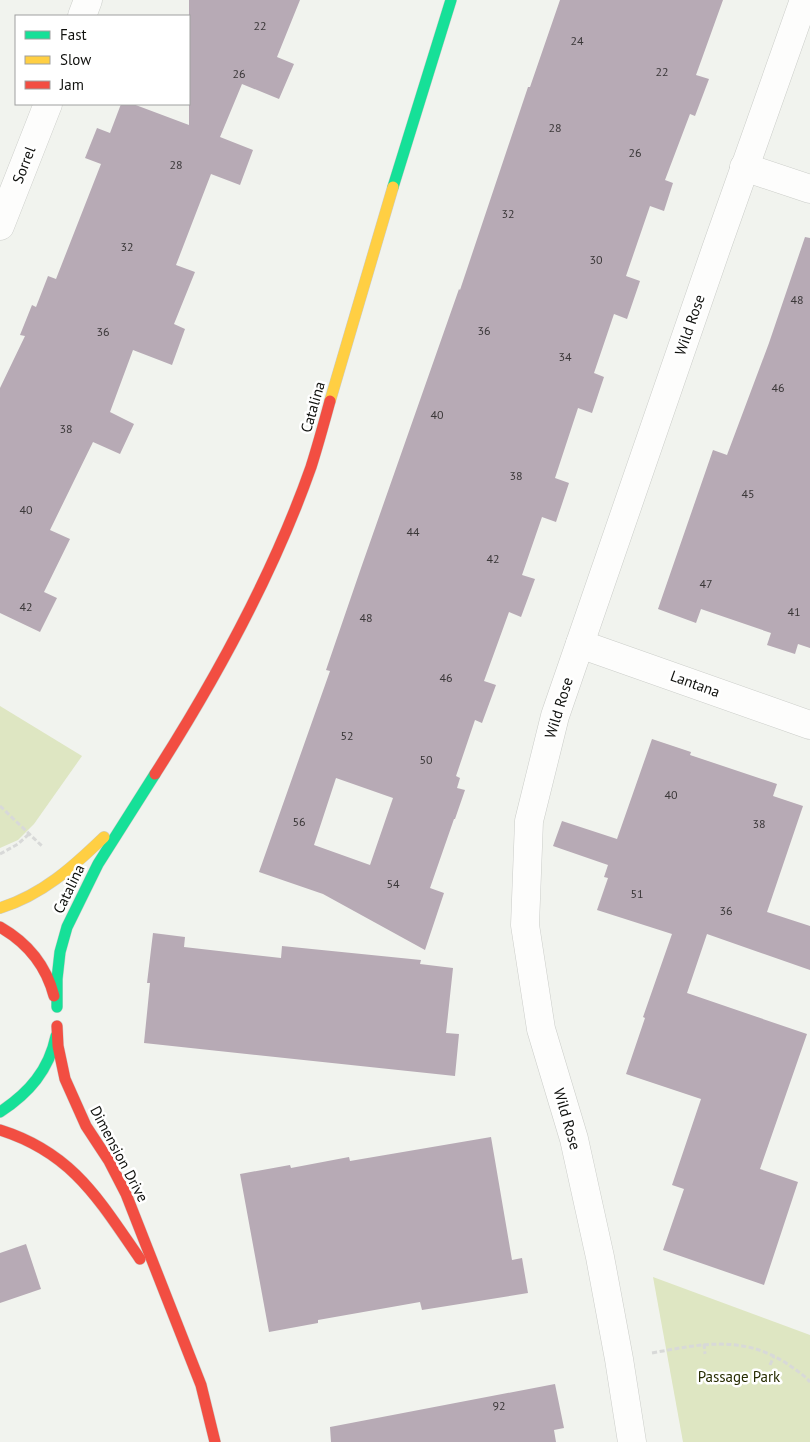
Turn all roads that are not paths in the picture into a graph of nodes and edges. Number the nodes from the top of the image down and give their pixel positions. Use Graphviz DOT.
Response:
graph roads {
  1 [pos="88,0"];
  2 [pos="451,0"];
  3 [pos="804,0"];
  4 [pos="82,15"];
  5 [pos="48,105"];
  6 [pos="744,167"];
  7 [pos="810,189"];
  8 [pos="0,226"];
  9 [pos="580,644"];
  10 [pos="810,725"];
  11 [pos="142,795"];
  12 [pos="0,908"];
  13 [pos="0,927"];
  14 [pos="57,1007"];
  15 [pos="57,1026"];
  16 [pos="0,1112"];
  17 [pos="0,1130"];
  18 [pos="164,1293"];
  19 [pos="215,1442"];
  20 [pos="632,1442"];
  1 -- 4 [label="street"];
  2 -- 11 [label="street, Catalina"];
  3 -- 6 [label="street, Wild Rose"];
  5 -- 8 [label="street, Sorrel"];
  6 -- 7 [label="street"];
  6 -- 9 [label="street, Wild Rose"];
  9 -- 10 [label="street, Lantana"];
  9 -- 20 [label="street, Wild Rose"];
  11 -- 12 [label="street, Catalina"];
  11 -- 14 [label="street, Catalina"];
  13 -- 14 [label="street"];
  14 -- 15 [label="street, Catalina"];
  15 -- 16 [label="street"];
  15 -- 18 [label="street, Dimension Drive"];
  17 -- 18 [label="street, Dimension Drive"];
  18 -- 19 [label="street, Dimension Drive"];
}
